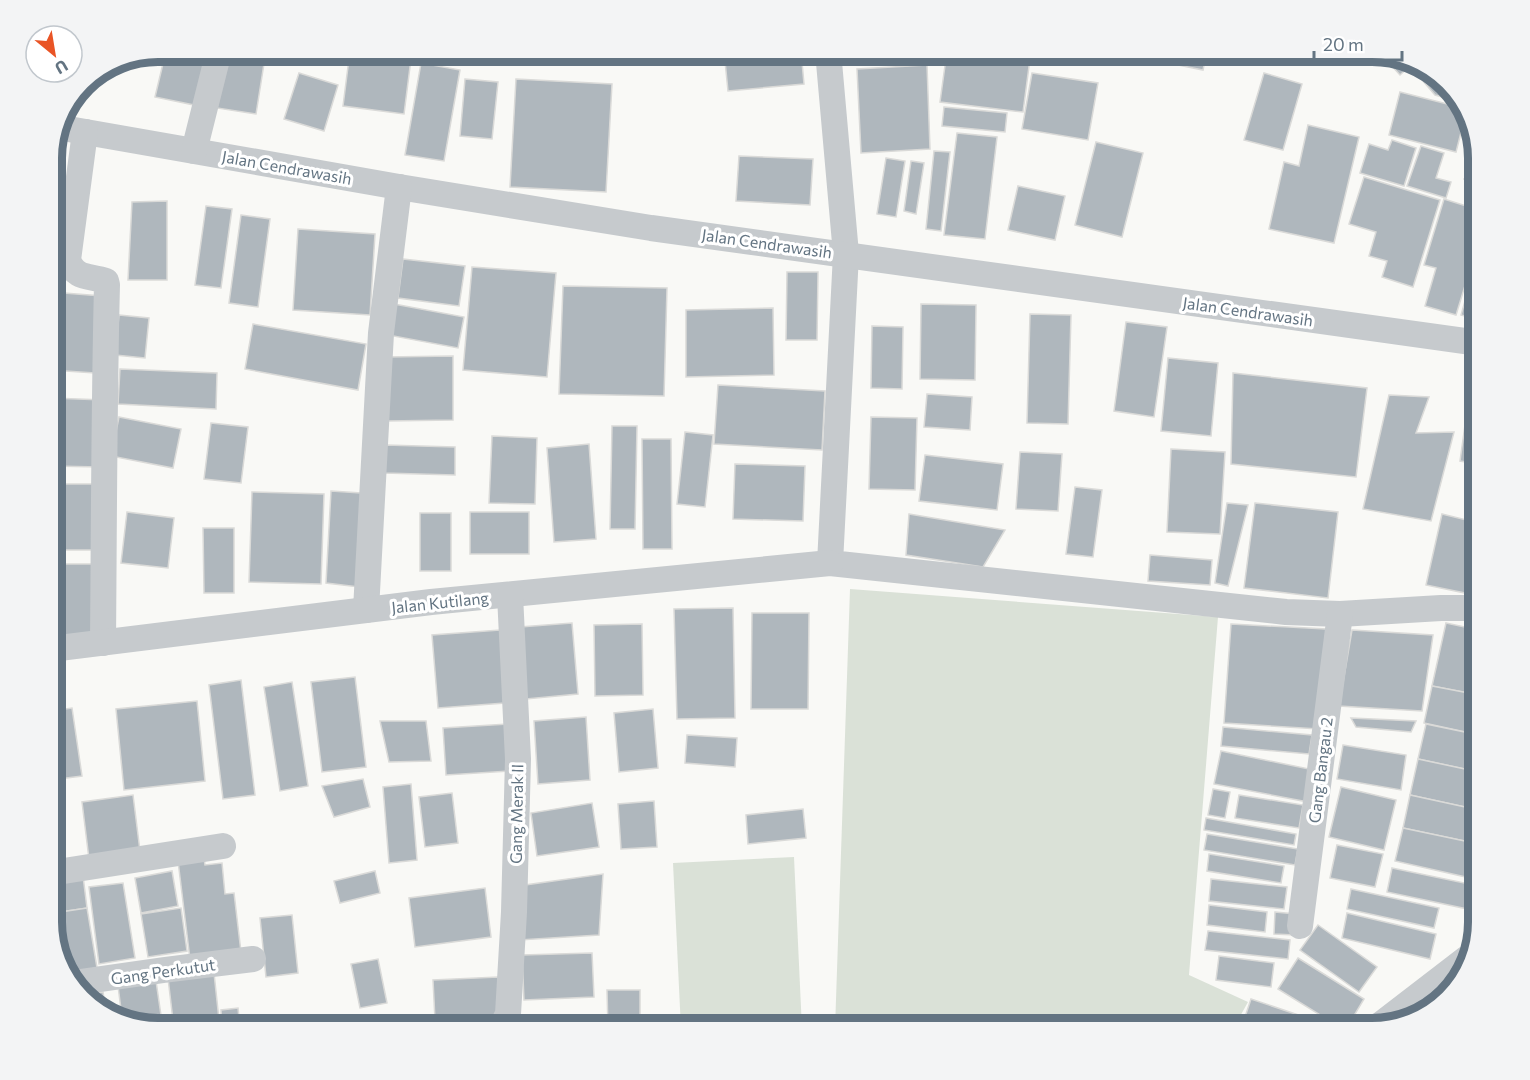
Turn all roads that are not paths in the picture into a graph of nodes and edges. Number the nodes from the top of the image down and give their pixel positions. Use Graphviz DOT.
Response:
graph roads {
  1 [pos="216,62"];
  2 [pos="829,62"];
  3 [pos="66,129"];
  4 [pos="85,132"];
  5 [pos="194,151"];
  6 [pos="399,187"];
  7 [pos="846,254"];
  8 [pos="1468,342"];
  9 [pos="830,563"];
  10 [pos="510,595"];
  11 [pos="1468,608"];
  12 [pos="366,610"];
  13 [pos="1340,614"];
  14 [pos="103,643"];
  15 [pos="62,648"];
  16 [pos="223,846"];
  17 [pos="62,871"];
  18 [pos="1300,926"];
  19 [pos="253,959"];
  20 [pos="1459,964"];
  21 [pos="82,982"];
  22 [pos="1391,1017"];
  23 [pos="506,1018"];
  1 -- 5 [label="street"];
  2 -- 7 [label="street"];
  3 -- 4 [label="street, Jalan Cendrawasih"];
  4 -- 5 [label="street, Jalan Cendrawasih"];
  4 -- 14 [label="street"];
  5 -- 6 [label="street, Jalan Cendrawasih"];
  6 -- 7 [label="street, Jalan Cendrawasih"];
  6 -- 12 [label="street"];
  7 -- 8 [label="street, Jalan Cendrawasih"];
  7 -- 9 [label="street"];
  9 -- 10 [label="street, Jalan Kutilang"];
  9 -- 13 [label="street, Jalan Kutilang"];
  10 -- 12 [label="street, Jalan Kutilang"];
  10 -- 23 [label="street, Gang Merak II"];
  11 -- 13 [label="street, Jalan Kutilang"];
  12 -- 14 [label="street, Jalan Kutilang"];
  13 -- 18 [label="street, Gang Bangau 2"];
  14 -- 15 [label="street, Jalan Kutilang"];
  16 -- 17 [label="street"];
  19 -- 21 [label="street, Gang Perkutut"];
  20 -- 22 [label="street"];
}
